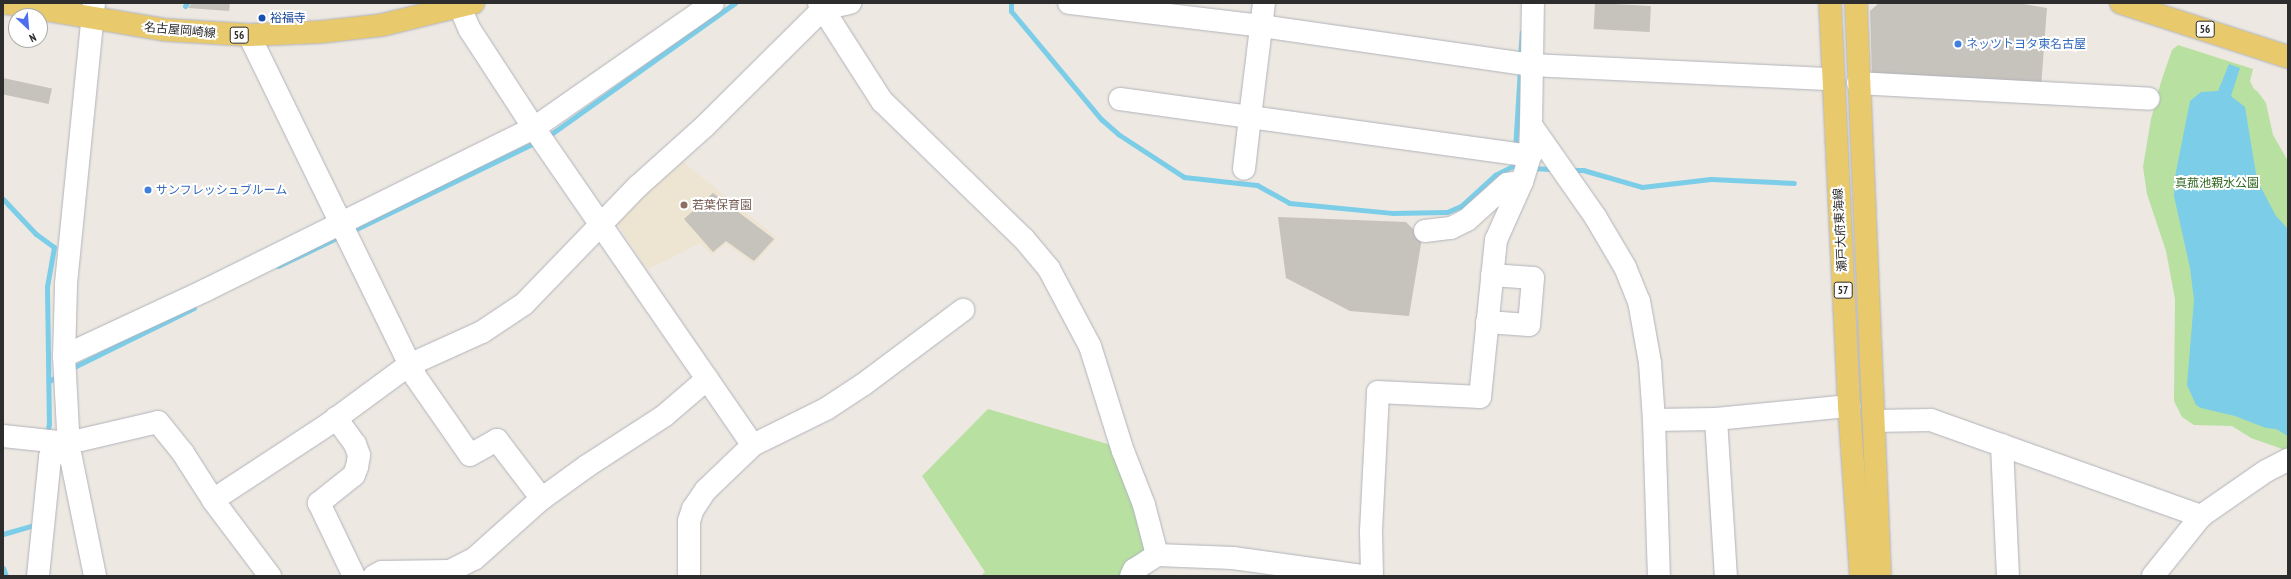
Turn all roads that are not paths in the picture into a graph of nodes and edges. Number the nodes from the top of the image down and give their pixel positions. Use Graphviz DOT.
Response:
graph roads {
  1 [pos="5,3"];
  2 [pos="713,3"];
  3 [pos="850,3"];
  4 [pos="1069,3"];
  5 [pos="1264,3"];
  6 [pos="1533,3"];
  7 [pos="1830,3"];
  8 [pos="1856,3"];
  9 [pos="2121,3"];
  10 [pos="458,6"];
  11 [pos="821,6"];
  12 [pos="93,11"];
  13 [pos="1261,26"];
  14 [pos="249,35"];
  15 [pos="2288,56"];
  16 [pos="1530,65"];
  17 [pos="1832,79"];
  18 [pos="1858,83"];
  19 [pos="1120,99"];
  20 [pos="2149,99"];
  21 [pos="1250,117"];
  22 [pos="1531,125"];
  23 [pos="534,128"];
  24 [pos="1530,156"];
  25 [pos="1244,169"];
  26 [pos="1522,182"];
  27 [pos="340,222"];
  28 [pos="601,225"];
  29 [pos="1425,231"];
  30 [pos="1492,275"];
  31 [pos="963,310"];
  32 [pos="1487,322"];
  33 [pos="64,356"];
  34 [pos="409,365"];
  35 [pos="707,379"];
  36 [pos="1849,406"];
  37 [pos="336,418"];
  38 [pos="1716,419"];
  39 [pos="1654,420"];
  40 [pos="1874,421"];
  41 [pos="3,436"];
  42 [pos="754,445"];
  43 [pos="2002,445"];
  44 [pos="68,446"];
  45 [pos="2287,462"];
  46 [pos="542,499"];
  47 [pos="213,500"];
  48 [pos="2201,516"];
  49 [pos="1156,555"];
  50 [pos="38,576"];
  51 [pos="95,576"];
  52 [pos="270,576"];
  53 [pos="354,576"];
  54 [pos="374,576"];
  55 [pos="689,576"];
  56 [pos="1131,576"];
  57 [pos="1362,576"];
  58 [pos="1372,576"];
  59 [pos="1659,576"];
  60 [pos="1726,576"];
  61 [pos="1861,576"];
  62 [pos="1880,576"];
  63 [pos="2009,576"];
  64 [pos="2153,576"];
  1 -- 12 [label="main road, 名古屋岡崎線 / 56"];
  2 -- 23 [label="street"];
  3 -- 11 [label="street"];
  4 -- 13 [label="street"];
  5 -- 13 [label="street"];
  6 -- 16 [label="street"];
  7 -- 17 [label="main road, 瀬戸大府東海線 / 57"];
  8 -- 18 [label="main road, 瀬戸大府東海線 / 57"];
  9 -- 15 [label="main road, 56"];
  10 -- 14 [label="main road, 名古屋岡崎線 / 56"];
  10 -- 23 [label="street"];
  11 -- 28 [label="street"];
  11 -- 49 [label="street"];
  12 -- 14 [label="main road, 名古屋岡崎線 / 56"];
  12 -- 33 [label="street"];
  13 -- 16 [label="street"];
  13 -- 21 [label="street"];
  14 -- 27 [label="street"];
  16 -- 17 [label="street"];
  16 -- 22 [label="street"];
  17 -- 36 [label="main road, 瀬戸大府東海線 / 57"];
  18 -- 20 [label="street"];
  18 -- 40 [label="main road, 瀬戸大府東海線 / 57"];
  19 -- 21 [label="street"];
  21 -- 24 [label="street"];
  21 -- 25 [label="street"];
  22 -- 24 [label="street"];
  22 -- 39 [label="street"];
  23 -- 27 [label="street"];
  23 -- 28 [label="street"];
  24 -- 26 [label="street"];
  26 -- 29 [label="street"];
  26 -- 30 [label="street"];
  27 -- 33 [label="street"];
  27 -- 34 [label="street"];
  28 -- 34 [label="street"];
  28 -- 35 [label="street"];
  30 -- 32 [label="street"];
  30 -- 32 [label="street"];
  31 -- 42 [label="street"];
  32 -- 58 [label="street"];
  33 -- 44 [label="street"];
  34 -- 37 [label="street"];
  34 -- 46 [label="street"];
  35 -- 42 [label="street"];
  35 -- 46 [label="street"];
  36 -- 38 [label="street"];
  36 -- 61 [label="main road, 瀬戸大府東海線 / 57"];
  37 -- 47 [label="street"];
  37 -- 53 [label="street"];
  38 -- 39 [label="street"];
  38 -- 60 [label="street"];
  39 -- 59 [label="street"];
  40 -- 43 [label="street"];
  40 -- 62 [label="main road, 瀬戸大府東海線 / 57"];
  41 -- 44 [label="street"];
  42 -- 55 [label="street"];
  43 -- 48 [label="street"];
  43 -- 63 [label="street"];
  44 -- 47 [label="street"];
  44 -- 50 [label="street"];
  44 -- 51 [label="street"];
  45 -- 48 [label="street"];
  46 -- 54 [label="street"];
  47 -- 52 [label="street"];
  48 -- 64 [label="street"];
  49 -- 56 [label="street"];
  49 -- 57 [label="street"];
}
